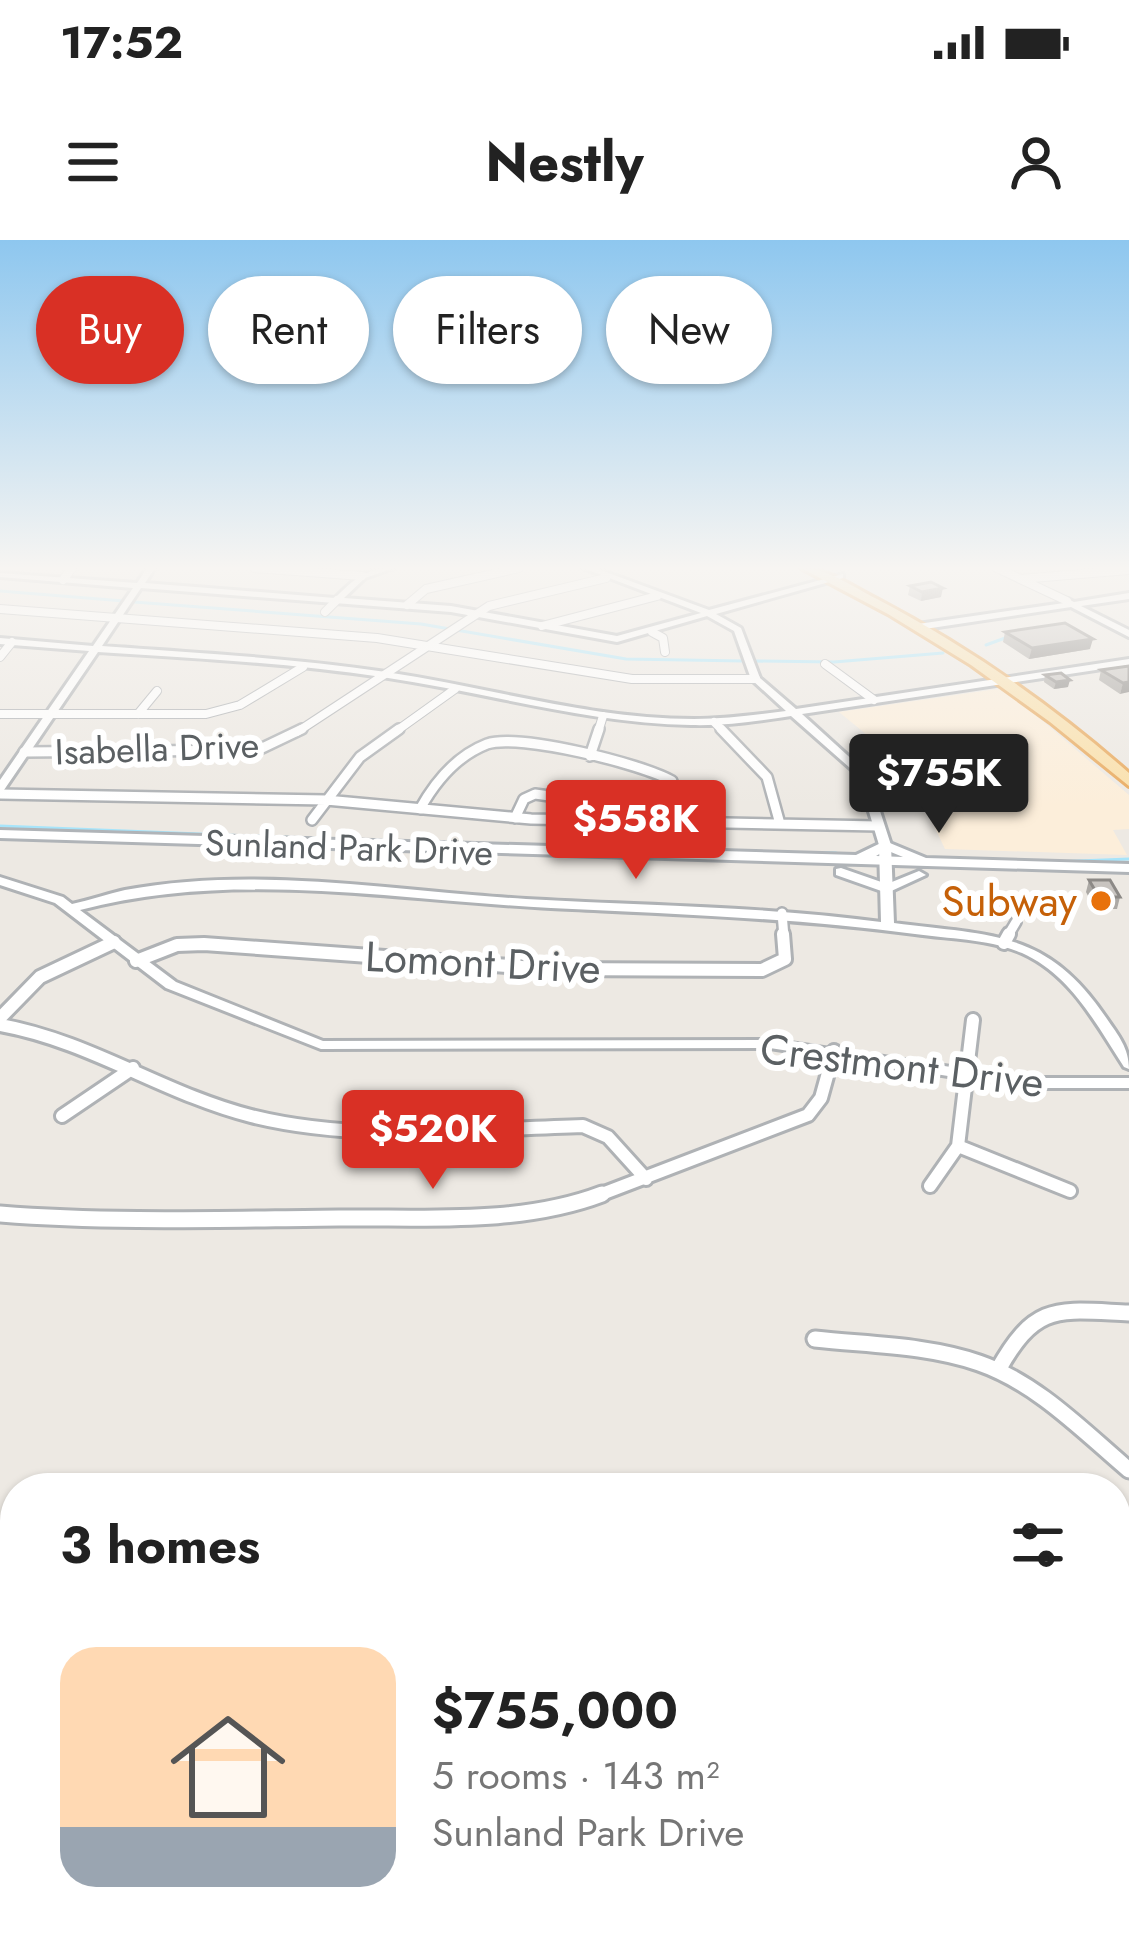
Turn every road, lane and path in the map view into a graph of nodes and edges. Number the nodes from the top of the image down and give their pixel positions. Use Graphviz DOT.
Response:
graph roads {
  1 [pos="74,647"];
  2 [pos="425,647"];
  3 [pos="441,647"];
  4 [pos="664,647"];
  5 [pos="744,647"];
  6 [pos="959,647"];
  7 [pos="95,649"];
  8 [pos="665,652"];
  9 [pos="1129,662"];
  10 [pos="825,664"];
  11 [pos="303,667"];
  12 [pos="384,674"];
  13 [pos="756,679"];
  14 [pos="1010,680"];
  15 [pos="455,689"];
  16 [pos="157,691"];
  17 [pos="874,700"];
  18 [pos="794,712"];
  19 [pos="0,714"];
  20 [pos="50,714"];
  21 [pos="138,714"];
  22 [pos="603,716"];
  23 [pos="714,722"];
  24 [pos="1080,723"];
  25 [pos="1061,724"];
  26 [pos="24,752"];
  27 [pos="590,755"];
  28 [pos="1129,764"];
  29 [pos="1129,782"];
  30 [pos="0,791"];
  31 [pos="326,800"];
  32 [pos="421,809"];
  33 [pos="515,818"];
  34 [pos="312,820"];
  35 [pos="579,820"];
  36 [pos="679,822"];
  37 [pos="780,824"];
  38 [pos="879,826"];
  39 [pos="0,840"];
  40 [pos="680,844"];
  41 [pos="885,845"];
  42 [pos="837,867"];
  43 [pos="979,868"];
  44 [pos="1129,872"];
  45 [pos="1073,873"];
  46 [pos="887,876"];
  47 [pos="0,881"];
  48 [pos="72,908"];
  49 [pos="782,913"];
  50 [pos="1016,922"];
  51 [pos="888,926"];
  52 [pos="113,942"];
  53 [pos="1004,943"];
  54 [pos="136,961"];
  55 [pos="973,1020"];
  56 [pos="0,1022"];
  57 [pos="834,1051"];
  58 [pos="1129,1064"];
  59 [pos="133,1068"];
  60 [pos="968,1074"];
  61 [pos="1129,1083"];
  62 [pos="62,1116"];
  63 [pos="958,1146"];
  64 [pos="646,1179"];
  65 [pos="930,1186"];
  66 [pos="1070,1192"];
  67 [pos="0,1214"];
  68 [pos="1129,1313"];
  69 [pos="815,1339"];
  70 [pos="998,1370"];
  71 [pos="1129,1470"];
  1 -- 7 [label="street"];
  2 -- 12 [label="street, Isabella Drive"];
  3 -- 13 [label="street"];
  4 -- 8 [label="street"];
  5 -- 13 [label="street"];
  6 -- 14 [label="main road"];
  7 -- 11 [label="street"];
  7 -- 20 [label="street"];
  9 -- 14 [label="street"];
  10 -- 17 [label="street"];
  11 -- 12 [label="street"];
  11 -- 21 [label="street"];
  12 -- 15 [label="street"];
  12 -- 26 [label="street, Isabella Drive"];
  13 -- 18 [label="street"];
  14 -- 17 [label="street"];
  14 -- 24 [label="main road"];
  14 -- 25 [label="main road"];
  15 -- 22 [label="street"];
  15 -- 31 [label="street"];
  16 -- 21 [label="street"];
  17 -- 18 [label="street"];
  18 -- 23 [label="street"];
  18 -- 38 [label="street"];
  19 -- 20 [label="street"];
  20 -- 21 [label="street"];
  20 -- 26 [label="street"];
  22 -- 23 [label="street"];
  22 -- 27 [label="street"];
  23 -- 37 [label="street"];
  24 -- 25 [label="main road"];
  24 -- 28 [label="main road"];
  25 -- 29 [label="main road"];
  26 -- 30 [label="street"];
  27 -- 32 [label="street"];
  27 -- 36 [label="street"];
  30 -- 31 [label="street"];
  31 -- 32 [label="street"];
  31 -- 34 [label="street"];
  32 -- 33 [label="street"];
  33 -- 35 [label="street"];
  33 -- 35 [label="street"];
  35 -- 36 [label="street"];
  36 -- 37 [label="street"];
  36 -- 40 [label="street"];
  37 -- 38 [label="street"];
  38 -- 41 [label="street"];
  39 -- 42 [label="main road, Sunland Park Drive"];
  41 -- 42 [label="main road"];
  41 -- 43 [label="main road"];
  41 -- 46 [label="street"];
  42 -- 46 [label="main road"];
  42 -- 46 [label="main road, Sunland Park Drive"];
  43 -- 45 [label="main road, Sunland Park Drive"];
  43 -- 46 [label="main road, Sunland Park Drive"];
  44 -- 45 [label="main road, Sunland Park Drive"];
  45 -- 46 [label="main road, Sunland Park Drive"];
  46 -- 51 [label="street"];
  47 -- 48 [label="street, Crestmont Drive"];
  48 -- 49 [label="street"];
  48 -- 52 [label="street, Crestmont Drive"];
  49 -- 51 [label="street"];
  49 -- 54 [label="street, Lomont Drive"];
  50 -- 53 [label="street"];
  51 -- 53 [label="street"];
  52 -- 54 [label="street, Crestmont Drive"];
  52 -- 56 [label="street"];
  53 -- 58 [label="street"];
  54 -- 57 [label="street, Crestmont Drive"];
  55 -- 60 [label="street"];
  56 -- 59 [label="street"];
  57 -- 60 [label="street, Crestmont Drive"];
  57 -- 64 [label="street"];
  59 -- 62 [label="street"];
  59 -- 64 [label="street"];
  60 -- 61 [label="street, Crestmont Drive"];
  60 -- 63 [label="street"];
  63 -- 65 [label="street"];
  63 -- 66 [label="street"];
  64 -- 67 [label="street"];
  68 -- 70 [label="street"];
  69 -- 70 [label="street"];
  70 -- 71 [label="street"];
}
